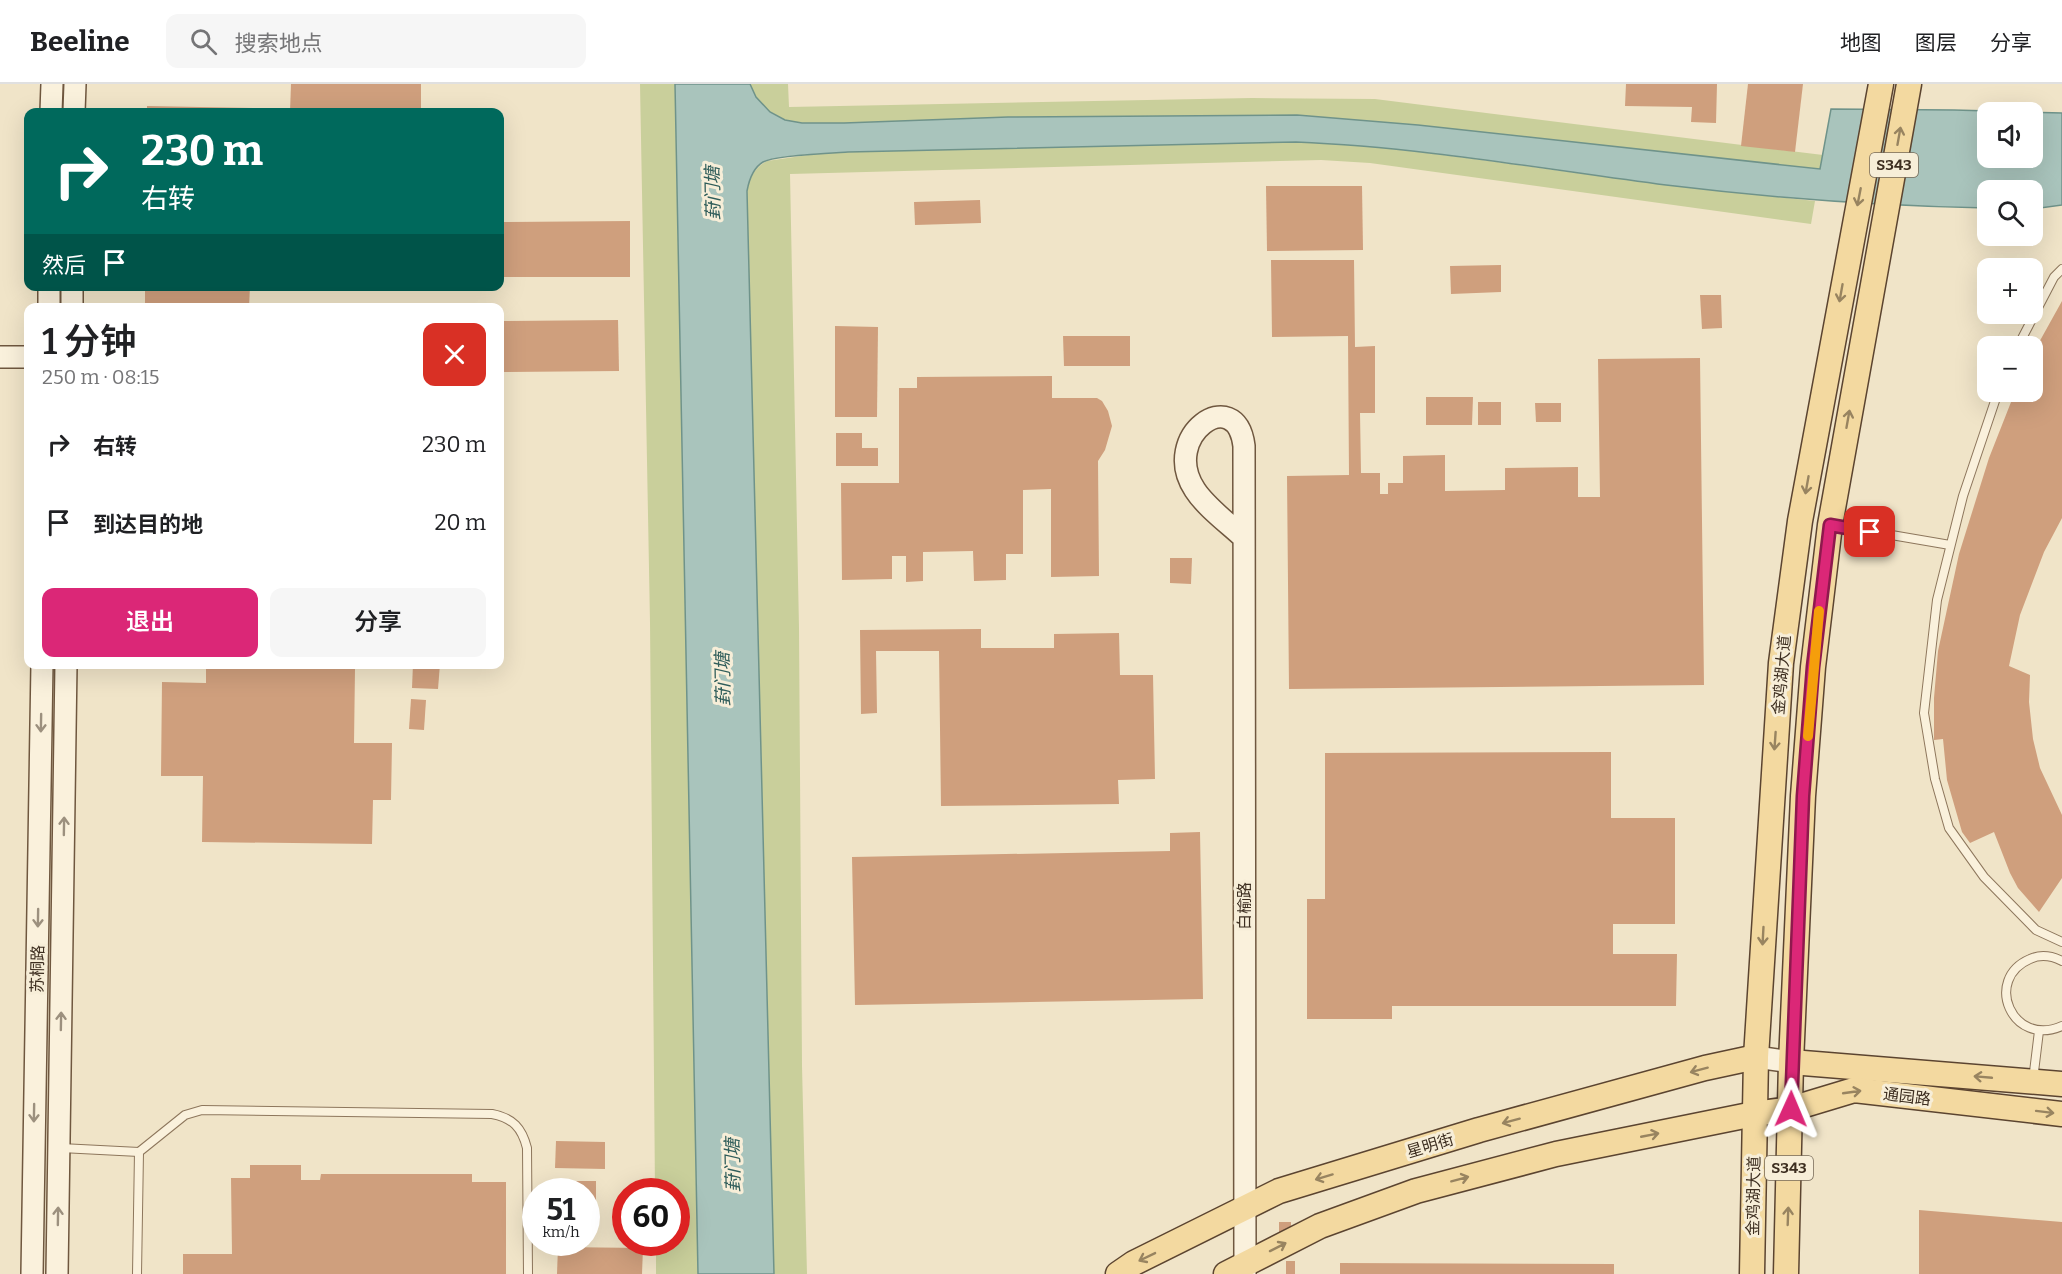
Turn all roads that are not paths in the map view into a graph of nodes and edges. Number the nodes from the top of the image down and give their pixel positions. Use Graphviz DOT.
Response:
graph roads {
  1 [pos="52,84"];
  2 [pos="75,84"];
  3 [pos="1908,89"];
  4 [pos="1880,91"];
  5 [pos="51,108"];
  6 [pos="75,108"];
  7 [pos="2062,269"];
  8 [pos="2023,336"];
  9 [pos="0,357"];
  10 [pos="24,357"];
  11 [pos="1995,402"];
  12 [pos="1830,525"];
  13 [pos="1244,538"];
  14 [pos="1950,545"];
  15 [pos="42,669"];
  16 [pos="66,669"];
  17 [pos="2062,942"];
  18 [pos="2062,961"];
  19 [pos="2062,1026"];
  20 [pos="2039,1031"];
  21 [pos="1756,1057"];
  22 [pos="1791,1062"];
  23 [pos="2033,1081"];
  24 [pos="2062,1084"];
  25 [pos="1791,1109"];
  26 [pos="1754,1114"];
  27 [pos="2062,1114"];
  28 [pos="59,1148"];
  29 [pos="139,1152"];
  30 [pos="1245,1208"];
  31 [pos="1239,1271"];
  32 [pos="32,1274"];
  33 [pos="57,1274"];
  34 [pos="137,1274"];
  35 [pos="528,1274"];
  36 [pos="1118,1274"];
  37 [pos="1752,1274"];
  38 [pos="1786,1274"];
  1 -- 5 [label="main road"];
  2 -- 6 [label="main road"];
  12 -- 3 [label="main road, 金鸡湖大道 / S343, one-way"];
  4 -- 21 [label="main road, 金鸡湖大道 / S343, one-way"];
  7 -- 8 [label="lane"];
  9 -- 10 [label="main road"];
  11 -- 14 [label="lane"];
  12 -- 14 [label="lane"];
  12 -- 22 [label="main road, 金鸡湖大道 / S343"];
  13 -- 13 [label="main road, 白榆路"];
  13 -- 30 [label="main road, 白榆路"];
  14 -- 17 [label="lane"];
  15 -- 32 [label="main road, 苏桐路, one-way"];
  28 -- 16 [label="main road, 苏桐路, one-way"];
  18 -- 20 [label="lane"];
  19 -- 20 [label="lane"];
  20 -- 23 [label="lane"];
  21 -- 22 [label="main road, 通园路"];
  21 -- 26 [label="main road, 金鸡湖大道 / S343"];
  21 -- 30 [label="main road, 星明街, one-way"];
  23 -- 22 [label="main road, 通园路, one-way"];
  22 -- 25 [label="main road, 金鸡湖大道 / S343"];
  23 -- 24 [label="main road, 通园路"];
  25 -- 26 [label="main road, 通园路"];
  25 -- 27 [label="main road, 通园路, one-way"];
  38 -- 25 [label="main road, 金鸡湖大道 / S343, one-way"];
  31 -- 26 [label="main road, one-way"];
  26 -- 37 [label="main road, 金鸡湖大道 / S343"];
  28 -- 29 [label="lane"];
  33 -- 28 [label="main road, 苏桐路, one-way"];
  29 -- 34 [label="lane"];
  29 -- 35 [label="lane"];
  30 -- 31 [label="main road, 白榆路"];
  30 -- 36 [label="main road, 星明街, one-way"];
}
